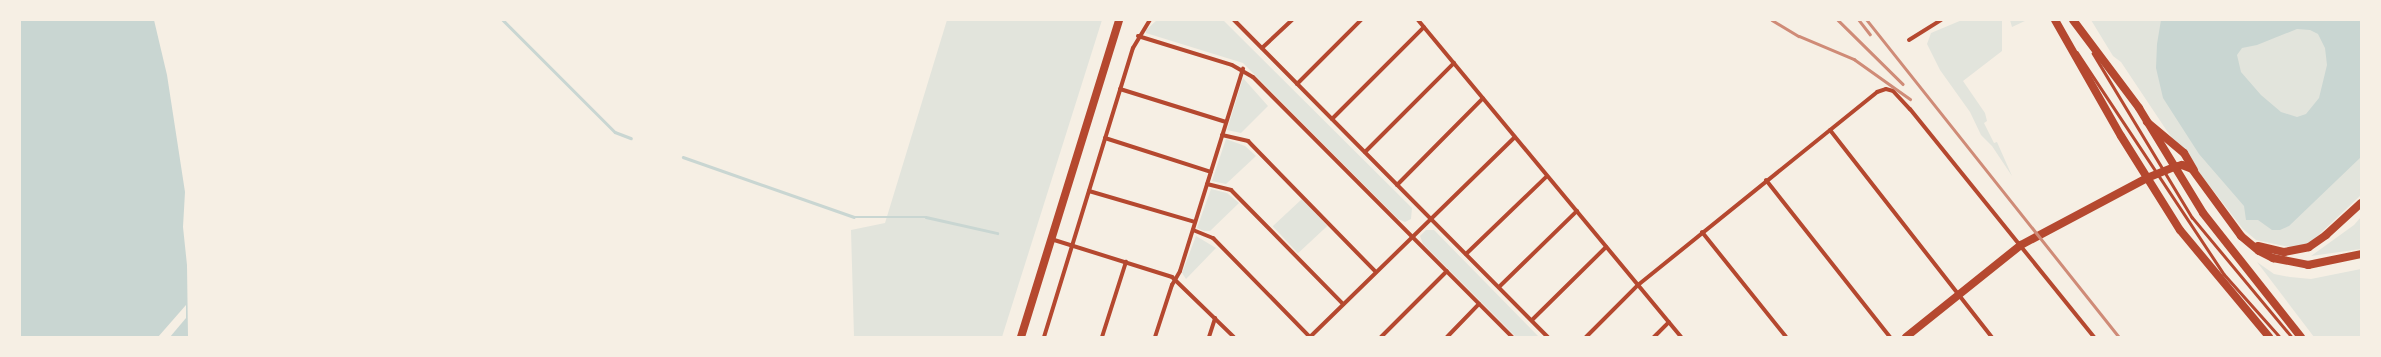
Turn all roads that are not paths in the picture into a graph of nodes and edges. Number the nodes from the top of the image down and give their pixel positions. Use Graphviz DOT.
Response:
graph roads {
  1 [pos="1119,20"];
  2 [pos="1150,20"];
  3 [pos="1234,20"];
  4 [pos="1292,20"];
  5 [pos="1361,20"];
  6 [pos="1418,20"];
  7 [pos="1941,20"];
  8 [pos="2055,20"];
  9 [pos="2072,20"];
  10 [pos="1424,27"];
  11 [pos="1138,36"];
  12 [pos="2086,39"];
  13 [pos="1909,40"];
  14 [pos="2067,42"];
  15 [pos="1262,48"];
  16 [pos="1454,63"];
  17 [pos="1243,69"];
  18 [pos="1297,84"];
  19 [pos="1120,89"];
  20 [pos="1483,98"];
  21 [pos="1332,118"];
  22 [pos="1226,122"];
  23 [pos="2147,122"];
  24 [pos="1830,130"];
  25 [pos="1222,135"];
  26 [pos="1515,137"];
  27 [pos="1105,138"];
  28 [pos="1365,152"];
  29 [pos="2174,167"];
  30 [pos="1211,172"];
  31 [pos="2161,172"];
  32 [pos="2195,173"];
  33 [pos="1547,176"];
  34 [pos="2147,178"];
  35 [pos="1766,180"];
  36 [pos="1207,184"];
  37 [pos="1397,185"];
  38 [pos="1089,191"];
  39 [pos="2361,203"];
  40 [pos="1577,212"];
  41 [pos="1432,219"];
  42 [pos="1195,222"];
  43 [pos="1193,230"];
  44 [pos="1702,232"];
  45 [pos="2241,236"];
  46 [pos="1412,237"];
  47 [pos="1051,239"];
  48 [pos="1072,245"];
  49 [pos="2021,245"];
  50 [pos="1606,247"];
  51 [pos="1466,254"];
  52 [pos="2361,254"];
  53 [pos="1126,262"];
  54 [pos="1447,271"];
  55 [pos="1376,272"];
  56 [pos="1176,279"];
  57 [pos="1638,285"];
  58 [pos="1499,287"];
  59 [pos="1959,295"];
  60 [pos="1343,304"];
  61 [pos="1479,304"];
  62 [pos="1215,318"];
  63 [pos="1532,320"];
  64 [pos="1669,322"];
  65 [pos="1021,337"];
  66 [pos="1044,337"];
  67 [pos="1102,337"];
  68 [pos="1156,337"];
  69 [pos="1209,337"];
  70 [pos="1234,337"];
  71 [pos="1310,337"];
  72 [pos="1381,337"];
  73 [pos="1447,337"];
  74 [pos="1512,337"];
  75 [pos="1548,337"];
  76 [pos="1586,337"];
  77 [pos="1654,337"];
  78 [pos="1681,337"];
  79 [pos="1786,337"];
  80 [pos="1890,337"];
  81 [pos="1906,337"];
  82 [pos="1992,337"];
  83 [pos="2094,337"];
  84 [pos="2269,337"];
  85 [pos="2280,337"];
  86 [pos="2292,337"];
  87 [pos="2301,337"];
  1 -- 47 [label="main road"];
  2 -- 11 [label="street"];
  3 -- 15 [label="street"];
  4 -- 15 [label="street"];
  5 -- 18 [label="street"];
  6 -- 10 [label="street"];
  7 -- 13 [label="street"];
  8 -- 14 [label="main road"];
  9 -- 12 [label="main road"];
  10 -- 16 [label="street"];
  10 -- 21 [label="street"];
  11 -- 17 [label="street"];
  11 -- 19 [label="street"];
  12 -- 23 [label="main road"];
  12 -- 31 [label="lane"];
  14 -- 31 [label="lane"];
  14 -- 34 [label="main road"];
  15 -- 18 [label="street"];
  16 -- 20 [label="street"];
  16 -- 28 [label="street"];
  17 -- 22 [label="street"];
  17 -- 46 [label="street"];
  18 -- 21 [label="street"];
  19 -- 22 [label="street"];
  19 -- 27 [label="street"];
  20 -- 26 [label="street"];
  20 -- 37 [label="street"];
  21 -- 28 [label="street"];
  22 -- 25 [label="street"];
  23 -- 29 [label="main road"];
  23 -- 32 [label="main road"];
  24 -- 35 [label="street"];
  24 -- 49 [label="street"];
  24 -- 59 [label="street"];
  25 -- 30 [label="street"];
  25 -- 55 [label="street"];
  26 -- 33 [label="street"];
  26 -- 41 [label="street"];
  27 -- 30 [label="street"];
  27 -- 38 [label="street"];
  28 -- 37 [label="street"];
  29 -- 31 [label="main road"];
  29 -- 32 [label="main road"];
  29 -- 87 [label="main road"];
  30 -- 36 [label="street"];
  31 -- 34 [label="main road"];
  31 -- 85 [label="lane"];
  31 -- 86 [label="lane"];
  32 -- 45 [label="main road"];
  33 -- 40 [label="street"];
  33 -- 51 [label="street"];
  34 -- 49 [label="main road"];
  34 -- 84 [label="main road"];
  35 -- 44 [label="street"];
  35 -- 80 [label="street"];
  36 -- 42 [label="street"];
  36 -- 60 [label="street"];
  37 -- 41 [label="street"];
  38 -- 42 [label="street"];
  38 -- 48 [label="street"];
  39 -- 45 [label="main road"];
  40 -- 50 [label="street"];
  40 -- 58 [label="street"];
  41 -- 46 [label="street"];
  41 -- 51 [label="street"];
  42 -- 43 [label="street"];
  43 -- 56 [label="street"];
  43 -- 71 [label="street"];
  44 -- 57 [label="street"];
  44 -- 79 [label="street"];
  45 -- 52 [label="main road"];
  46 -- 54 [label="street"];
  46 -- 55 [label="street"];
  47 -- 48 [label="street"];
  47 -- 65 [label="main road"];
  48 -- 53 [label="street"];
  48 -- 66 [label="street"];
  49 -- 59 [label="main road"];
  49 -- 83 [label="street"];
  50 -- 57 [label="street"];
  50 -- 63 [label="street"];
  51 -- 58 [label="street"];
  53 -- 56 [label="street"];
  53 -- 67 [label="street"];
  54 -- 61 [label="street"];
  54 -- 72 [label="street"];
  55 -- 60 [label="street"];
  56 -- 62 [label="street"];
  56 -- 68 [label="street"];
  57 -- 64 [label="street"];
  57 -- 76 [label="street"];
  58 -- 63 [label="street"];
  59 -- 81 [label="main road"];
  59 -- 82 [label="street"];
  60 -- 71 [label="street"];
  61 -- 73 [label="street"];
  61 -- 74 [label="street"];
  62 -- 69 [label="street"];
  62 -- 70 [label="street"];
  63 -- 75 [label="street"];
  64 -- 77 [label="street"];
  64 -- 78 [label="street"];
}
